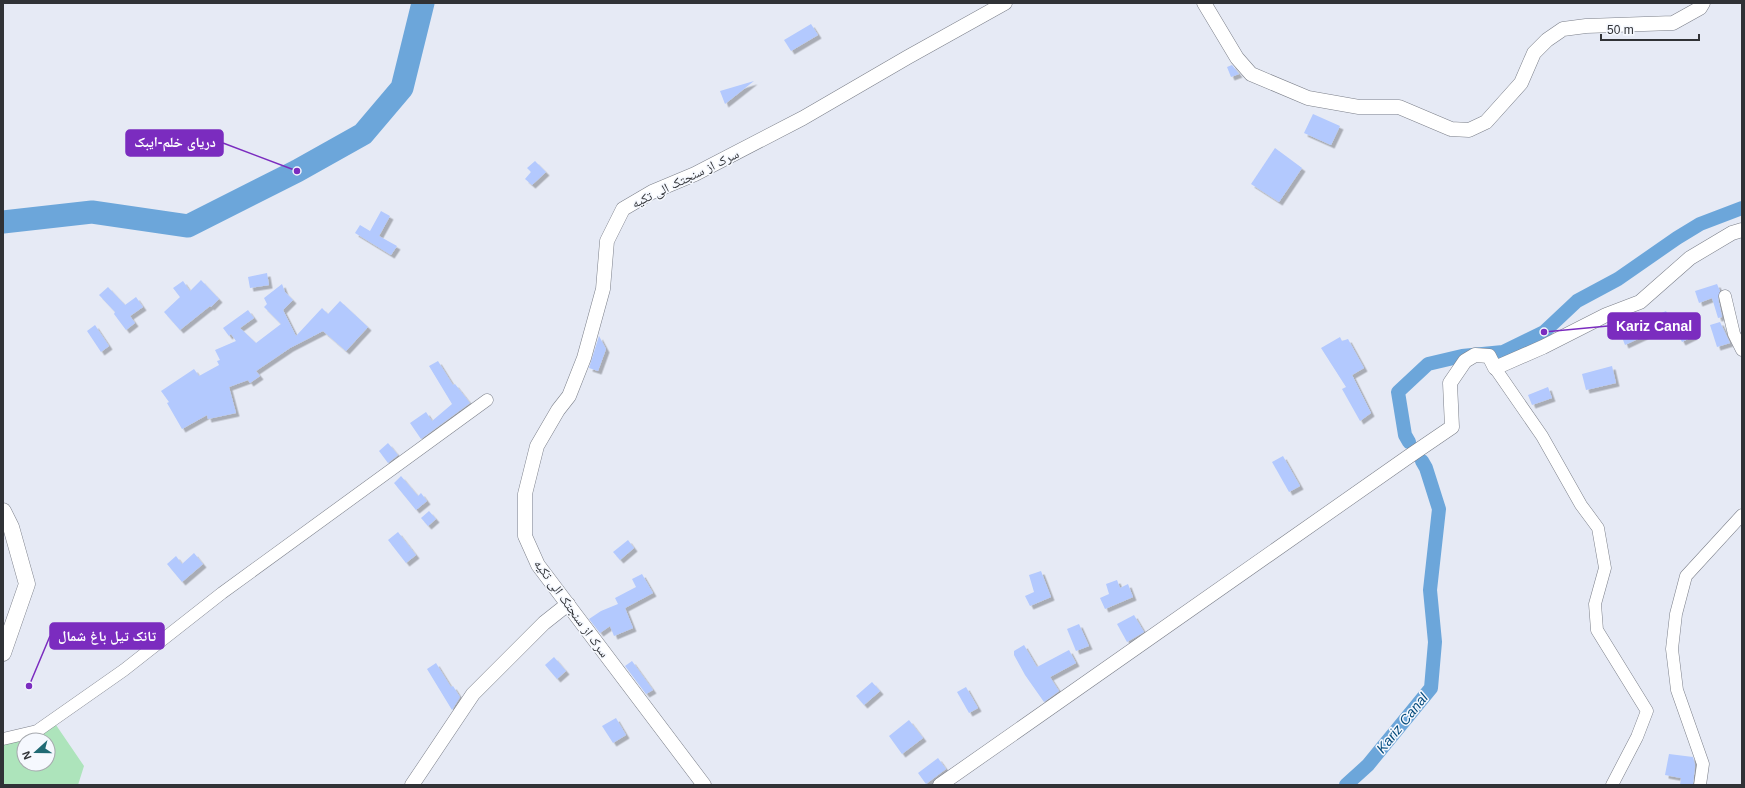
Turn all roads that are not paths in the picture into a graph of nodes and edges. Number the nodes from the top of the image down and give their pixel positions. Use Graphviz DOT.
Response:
graph roads {
  1 [pos="1005,3"];
  2 [pos="1204,3"];
  3 [pos="1702,3"];
  4 [pos="1742,230"];
  5 [pos="1725,296"];
  6 [pos="1742,350"];
  7 [pos="1495,368"];
  8 [pos="487,400"];
  9 [pos="3,512"];
  10 [pos="1742,515"];
  11 [pos="568,604"];
  12 [pos="3,653"];
  13 [pos="3,738"];
  14 [pos="412,785"];
  15 [pos="704,785"];
  16 [pos="940,785"];
  17 [pos="1612,785"];
  18 [pos="1700,785"];
  1 -- 11 [label="street, سرک از سنجتک الی تکیه"];
  2 -- 3 [label="street"];
  4 -- 7 [label="street"];
  5 -- 6 [label="street"];
  7 -- 16 [label="street"];
  7 -- 17 [label="street"];
  8 -- 13 [label="street"];
  9 -- 12 [label="main road"];
  10 -- 18 [label="street"];
  11 -- 14 [label="street"];
  11 -- 15 [label="street, سرک از سنجتک الی تکیه"];
}
